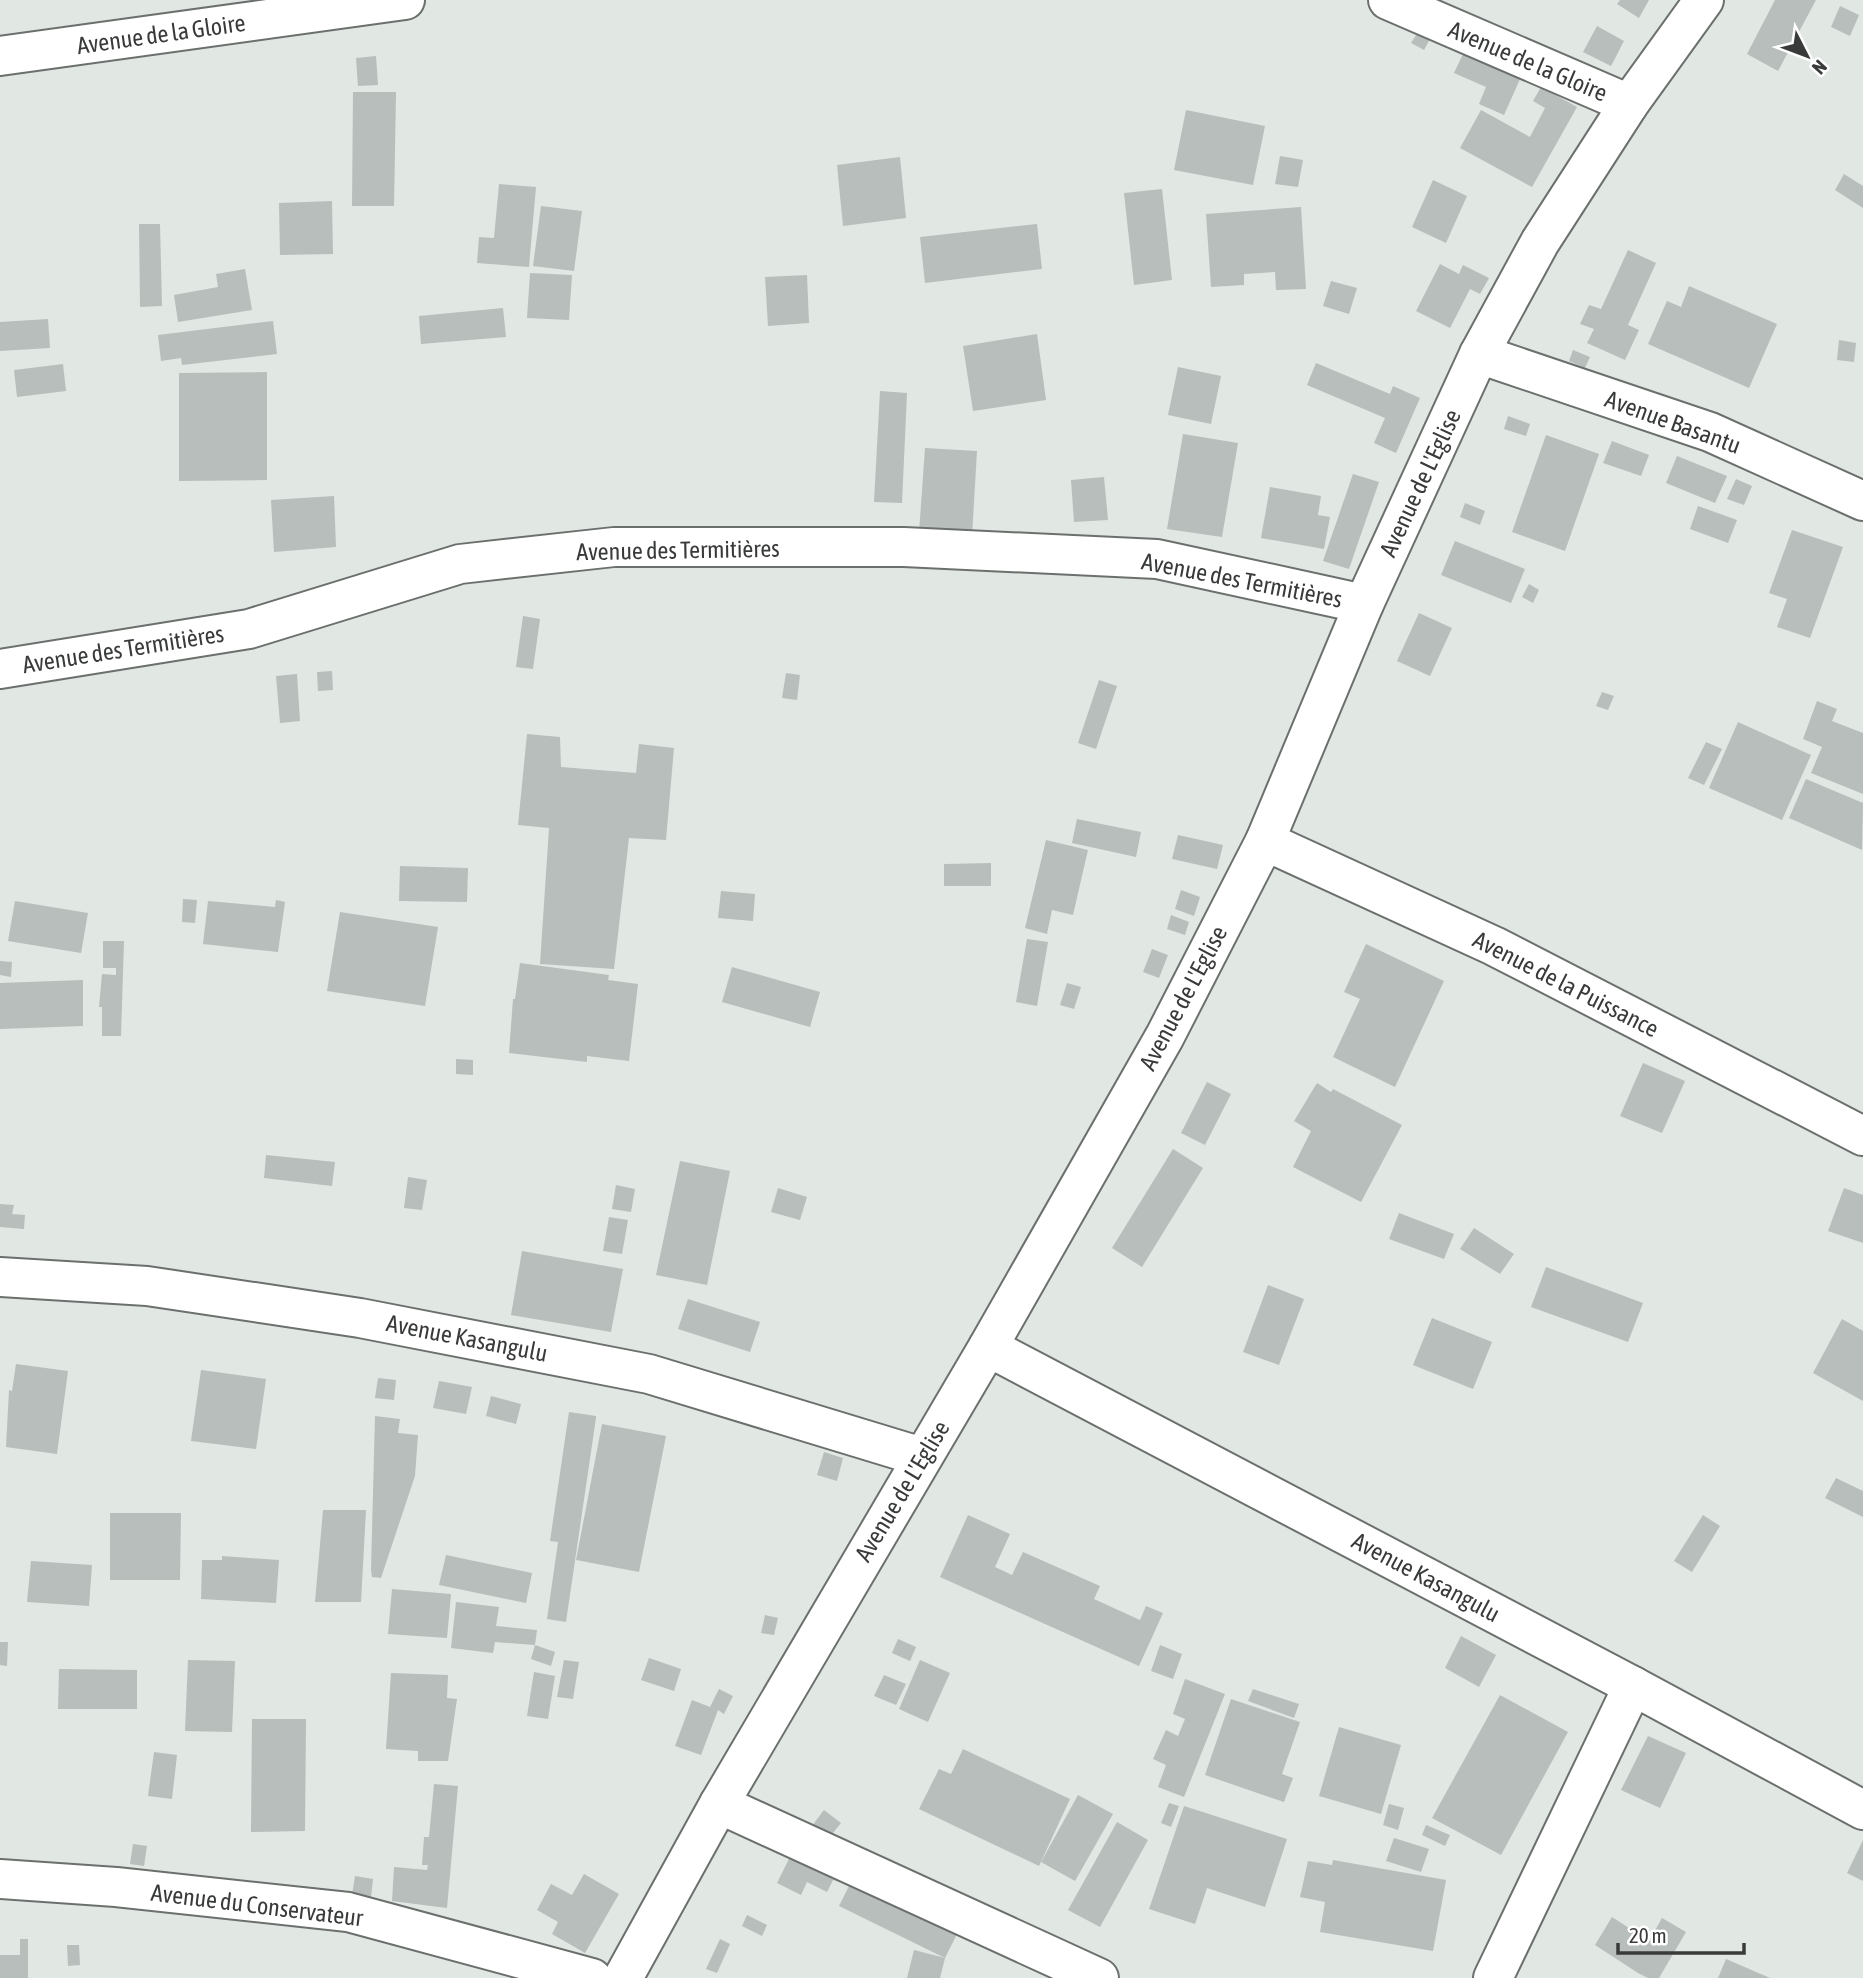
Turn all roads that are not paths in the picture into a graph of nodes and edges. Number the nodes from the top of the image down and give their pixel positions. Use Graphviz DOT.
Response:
graph roads {
  1 [pos="405,0"];
  2 [pos="1388,0"];
  3 [pos="1704,0"];
  4 [pos="0,56"];
  5 [pos="1629,104"];
  6 [pos="1479,354"];
  7 [pos="1863,501"];
  8 [pos="1364,604"];
  9 [pos="0,668"];
  10 [pos="1265,841"];
  11 [pos="1863,1136"];
  12 [pos="0,1277"];
  13 [pos="988,1348"];
  14 [pos="922,1457"];
  15 [pos="1633,1686"];
  16 [pos="719,1804"];
  17 [pos="1863,1810"];
  18 [pos="0,1879"];
  19 [pos="592,1978"];
  20 [pos="623,1978"];
  21 [pos="1100,1978"];
  22 [pos="1493,1978"];
  1 -- 4 [label="street, Avenue de la Gloire"];
  2 -- 5 [label="street, Avenue de la Gloire"];
  3 -- 5 [label="street, Avenue de L'Eglise"];
  5 -- 6 [label="street, Avenue de L'Eglise"];
  6 -- 7 [label="street, Avenue Basantu"];
  6 -- 8 [label="street, Avenue de L'Eglise"];
  8 -- 9 [label="street, Avenue des Termitières"];
  8 -- 10 [label="street, Avenue de L'Eglise"];
  10 -- 11 [label="street, Avenue de la Puissance"];
  10 -- 13 [label="street, Avenue de L'Eglise"];
  12 -- 14 [label="street, Avenue Kasangulu"];
  13 -- 14 [label="street, Avenue de L'Eglise"];
  13 -- 15 [label="street, Avenue Kasangulu"];
  14 -- 16 [label="street, Avenue de L'Eglise"];
  15 -- 17 [label="street, Avenue Kasangulu"];
  15 -- 22 [label="street"];
  16 -- 20 [label="street, Avenue de L'Eglise"];
  16 -- 21 [label="street"];
  18 -- 19 [label="street, Avenue du Conservateur"];
}
